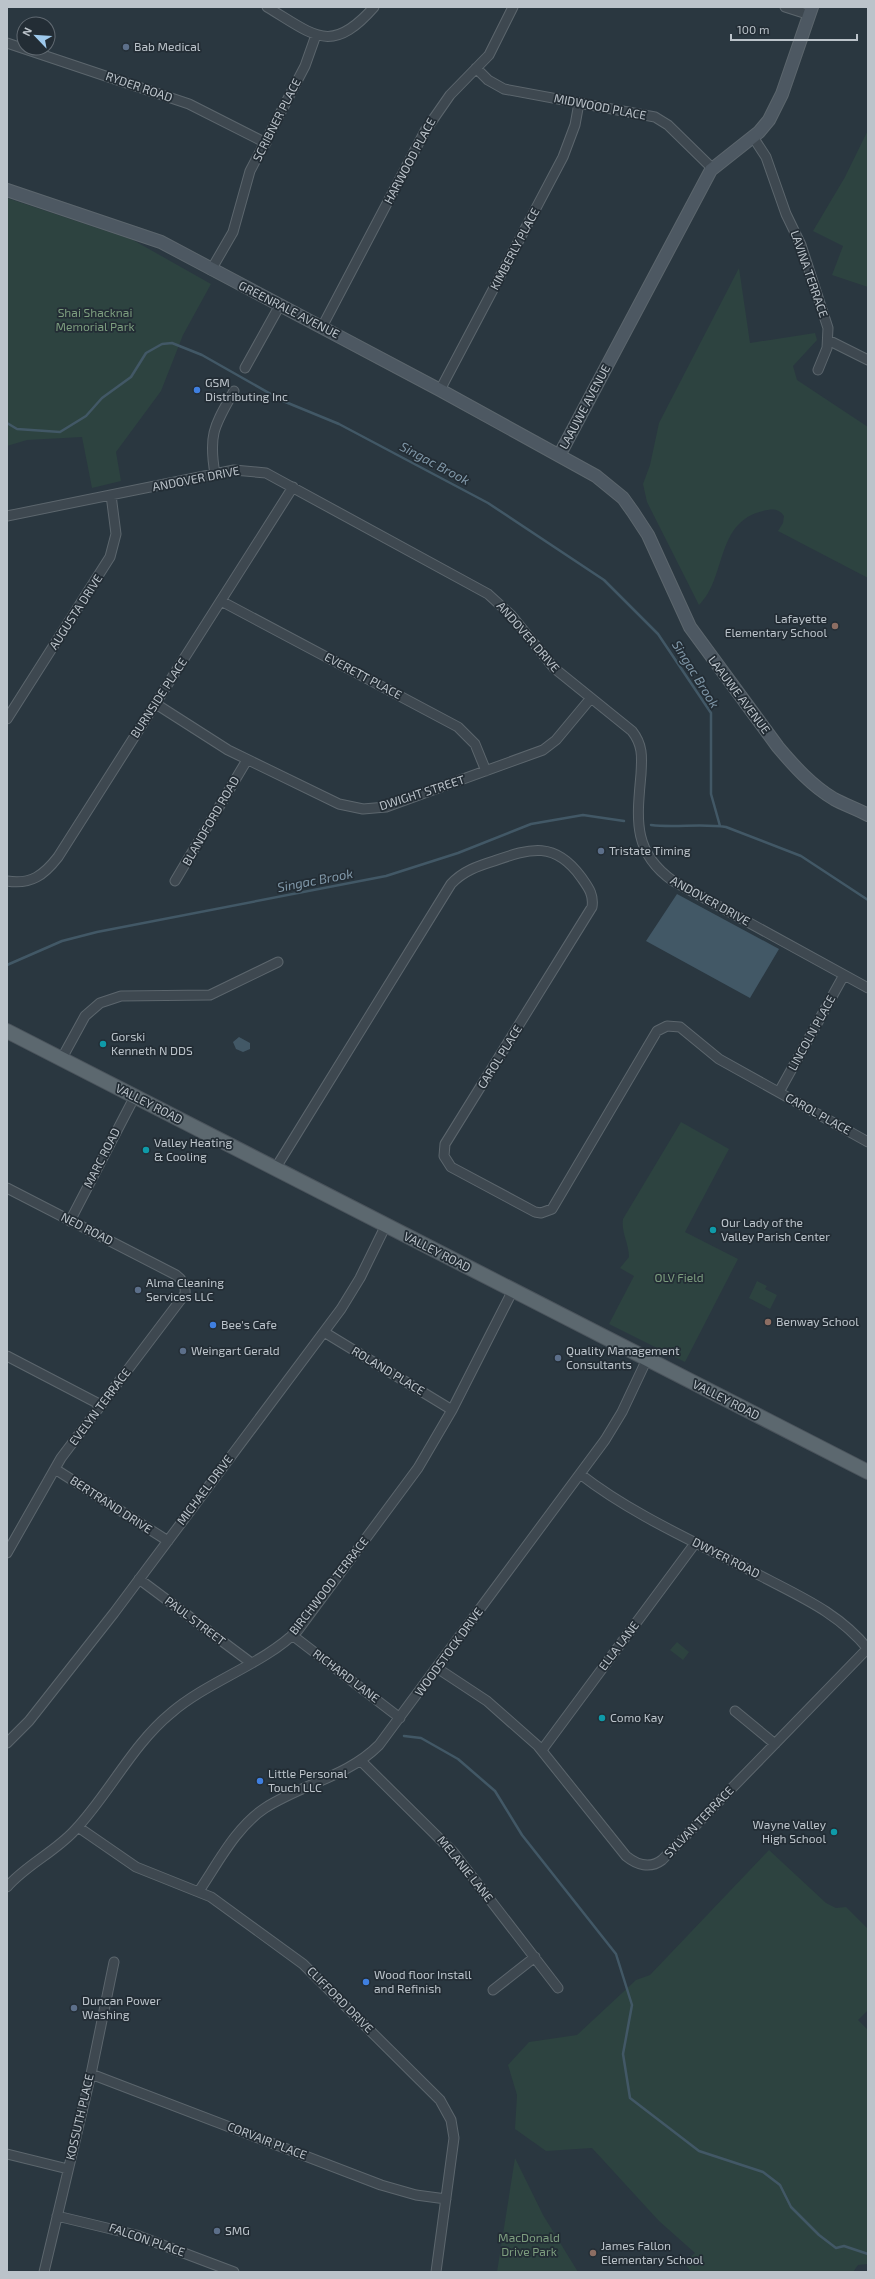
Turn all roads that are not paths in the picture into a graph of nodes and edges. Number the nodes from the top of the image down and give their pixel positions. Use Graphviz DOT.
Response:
graph roads {
  1 [pos="267,7"];
  2 [pos="374,7"];
  3 [pos="513,7"];
  4 [pos="785,7"];
  5 [pos="811,11"];
  6 [pos="316,34"];
  7 [pos="7,43"];
  8 [pos="476,68"];
  9 [pos="579,103"];
  10 [pos="753,137"];
  11 [pos="266,142"];
  12 [pos="713,169"];
  13 [pos="7,190"];
  14 [pos="211,270"];
  15 [pos="280,305"];
  16 [pos="322,327"];
  17 [pos="828,340"];
  18 [pos="868,360"];
  19 [pos="245,368"];
  20 [pos="818,370"];
  21 [pos="440,390"];
  22 [pos="234,391"];
  23 [pos="560,454"];
  24 [pos="215,474"];
  25 [pos="293,487"];
  26 [pos="111,495"];
  27 [pos="7,516"];
  28 [pos="221,601"];
  29 [pos="591,698"];
  30 [pos="156,704"];
  31 [pos="7,719"];
  32 [pos="247,760"];
  33 [pos="486,771"];
  34 [pos="868,815"];
  35 [pos="7,881"];
  36 [pos="175,881"];
  37 [pos="278,962"];
  38 [pos="844,975"];
  39 [pos="868,988"];
  40 [pos="7,1031"];
  41 [pos="62,1058"];
  42 [pos="779,1092"];
  43 [pos="135,1096"];
  44 [pos="868,1142"];
  45 [pos="275,1169"];
  46 [pos="7,1188"];
  47 [pos="70,1221"];
  48 [pos="386,1225"];
  49 [pos="168,1270"];
  50 [pos="513,1290"];
  51 [pos="324,1332"];
  52 [pos="7,1356"];
  53 [pos="647,1359"];
  54 [pos="101,1405"];
  55 [pos="452,1410"];
  56 [pos="55,1469"];
  57 [pos="868,1472"];
  58 [pos="580,1474"];
  59 [pos="168,1541"];
  60 [pos="696,1542"];
  61 [pos="7,1553"];
  62 [pos="139,1580"];
  63 [pos="292,1635"];
  64 [pos="868,1649"];
  65 [pos="250,1662"];
  66 [pos="437,1668"];
  67 [pos="735,1711"];
  68 [pos="400,1718"];
  69 [pos="7,1743"];
  70 [pos="775,1744"];
  71 [pos="542,1750"];
  72 [pos="361,1761"];
  73 [pos="78,1827"];
  74 [pos="7,1887"];
  75 [pos="199,1891"];
  76 [pos="534,1957"];
  77 [pos="114,1962"];
  78 [pos="558,1988"];
  79 [pos="494,1990"];
  80 [pos="90,2074"];
  81 [pos="7,2154"];
  82 [pos="68,2169"];
  83 [pos="446,2199"];
  84 [pos="57,2216"];
  85 [pos="44,2272"];
  86 [pos="234,2272"];
  87 [pos="436,2272"];
  1 -- 6 [label="street"];
  2 -- 6 [label="street"];
  3 -- 8 [label="street, HARWOOD PLACE"];
  4 -- 5 [label="street"];
  5 -- 10 [label="street, LAAUWE AVENUE"];
  6 -- 11 [label="street, SCRIBNER PLACE"];
  7 -- 11 [label="street, RYDER ROAD"];
  8 -- 9 [label="street, MIDWOOD PLACE"];
  8 -- 16 [label="street, HARWOOD PLACE"];
  9 -- 12 [label="street, MIDWOOD PLACE"];
  9 -- 21 [label="street, KIMBERLY PLACE"];
  10 -- 12 [label="street, LAAUWE AVENUE"];
  10 -- 17 [label="street, LAVINA TERRACE"];
  11 -- 14 [label="street, SCRIBNER PLACE"];
  12 -- 23 [label="street, LAAUWE AVENUE"];
  13 -- 14 [label="street, GREENRALE AVENUE"];
  14 -- 15 [label="street, GREENRALE AVENUE"];
  15 -- 16 [label="street, GREENRALE AVENUE"];
  15 -- 19 [label="street"];
  16 -- 21 [label="street, GREENRALE AVENUE"];
  17 -- 18 [label="street"];
  17 -- 20 [label="street, LAVINA TERRACE"];
  21 -- 23 [label="street, GREENRALE AVENUE"];
  22 -- 24 [label="street"];
  23 -- 34 [label="street, LAAUWE AVENUE"];
  24 -- 25 [label="street, ANDOVER DRIVE"];
  24 -- 26 [label="street, ANDOVER DRIVE"];
  25 -- 28 [label="street, BURNSIDE PLACE"];
  25 -- 29 [label="street, ANDOVER DRIVE"];
  26 -- 27 [label="street, ANDOVER DRIVE"];
  26 -- 31 [label="street, AUGUSTA DRIVE"];
  28 -- 30 [label="street, BURNSIDE PLACE"];
  28 -- 33 [label="street, EVERETT PLACE"];
  29 -- 33 [label="street, DWIGHT STREET"];
  29 -- 38 [label="street, ANDOVER DRIVE"];
  30 -- 32 [label="street, DWIGHT STREET"];
  30 -- 35 [label="street, BURNSIDE PLACE"];
  32 -- 33 [label="street, DWIGHT STREET"];
  32 -- 36 [label="street, BLANDFORD ROAD"];
  37 -- 41 [label="street"];
  38 -- 39 [label="street, ANDOVER DRIVE"];
  38 -- 42 [label="street, LINCOLN PLACE"];
  40 -- 41 [label="main road, VALLEY ROAD"];
  41 -- 43 [label="main road, VALLEY ROAD"];
  42 -- 44 [label="street, CAROL PLACE"];
  42 -- 45 [label="street, CAROL PLACE"];
  43 -- 45 [label="main road, VALLEY ROAD"];
  43 -- 47 [label="street, MARC ROAD"];
  45 -- 48 [label="main road, VALLEY ROAD"];
  46 -- 47 [label="street, NED ROAD"];
  47 -- 49 [label="street, NED ROAD"];
  48 -- 50 [label="main road, VALLEY ROAD"];
  48 -- 51 [label="street, MICHAEL DRIVE"];
  49 -- 54 [label="street, EVELYN TERRACE"];
  50 -- 53 [label="main road, VALLEY ROAD"];
  50 -- 55 [label="street, BIRCHWOOD TERRACE"];
  51 -- 55 [label="street, ROLAND PLACE"];
  51 -- 59 [label="street, MICHAEL DRIVE"];
  52 -- 54 [label="street"];
  53 -- 57 [label="main road, VALLEY ROAD"];
  53 -- 58 [label="street, WOODSTOCK DRIVE"];
  54 -- 56 [label="street, EVELYN TERRACE"];
  55 -- 63 [label="street, BIRCHWOOD TERRACE"];
  56 -- 59 [label="street, BERTRAND DRIVE"];
  56 -- 61 [label="street, EVELYN TERRACE"];
  58 -- 60 [label="street, DWYER ROAD"];
  58 -- 66 [label="street, WOODSTOCK DRIVE"];
  59 -- 62 [label="street, MICHAEL DRIVE"];
  60 -- 64 [label="street, DWYER ROAD"];
  60 -- 71 [label="street, ELLA LANE"];
  62 -- 65 [label="street, PAUL STREET"];
  62 -- 69 [label="street, MICHAEL DRIVE"];
  63 -- 65 [label="street, BIRCHWOOD TERRACE"];
  63 -- 68 [label="street, RICHARD LANE"];
  64 -- 70 [label="street, SYLVAN TERRACE"];
  65 -- 73 [label="street, BIRCHWOOD TERRACE"];
  66 -- 68 [label="street, WOODSTOCK DRIVE"];
  66 -- 71 [label="street, SYLVAN TERRACE"];
  67 -- 70 [label="street"];
  68 -- 72 [label="street, WOODSTOCK DRIVE"];
  70 -- 71 [label="street, SYLVAN TERRACE"];
  72 -- 75 [label="street, WOODSTOCK DRIVE"];
  72 -- 76 [label="street, MELANIE LANE"];
  73 -- 74 [label="street, BIRCHWOOD TERRACE"];
  73 -- 75 [label="street, CLIFFORD DRIVE"];
  75 -- 83 [label="street, CLIFFORD DRIVE"];
  76 -- 78 [label="street, MELANIE LANE"];
  76 -- 79 [label="street"];
  77 -- 80 [label="street, KOSSUTH PLACE"];
  80 -- 82 [label="street, KOSSUTH PLACE"];
  80 -- 83 [label="street, CORVAIR PLACE"];
  81 -- 82 [label="street"];
  82 -- 84 [label="street, KOSSUTH PLACE"];
  83 -- 87 [label="street, CLIFFORD DRIVE"];
  84 -- 85 [label="street, KOSSUTH PLACE"];
  84 -- 86 [label="street, FALCON PLACE"];
}
